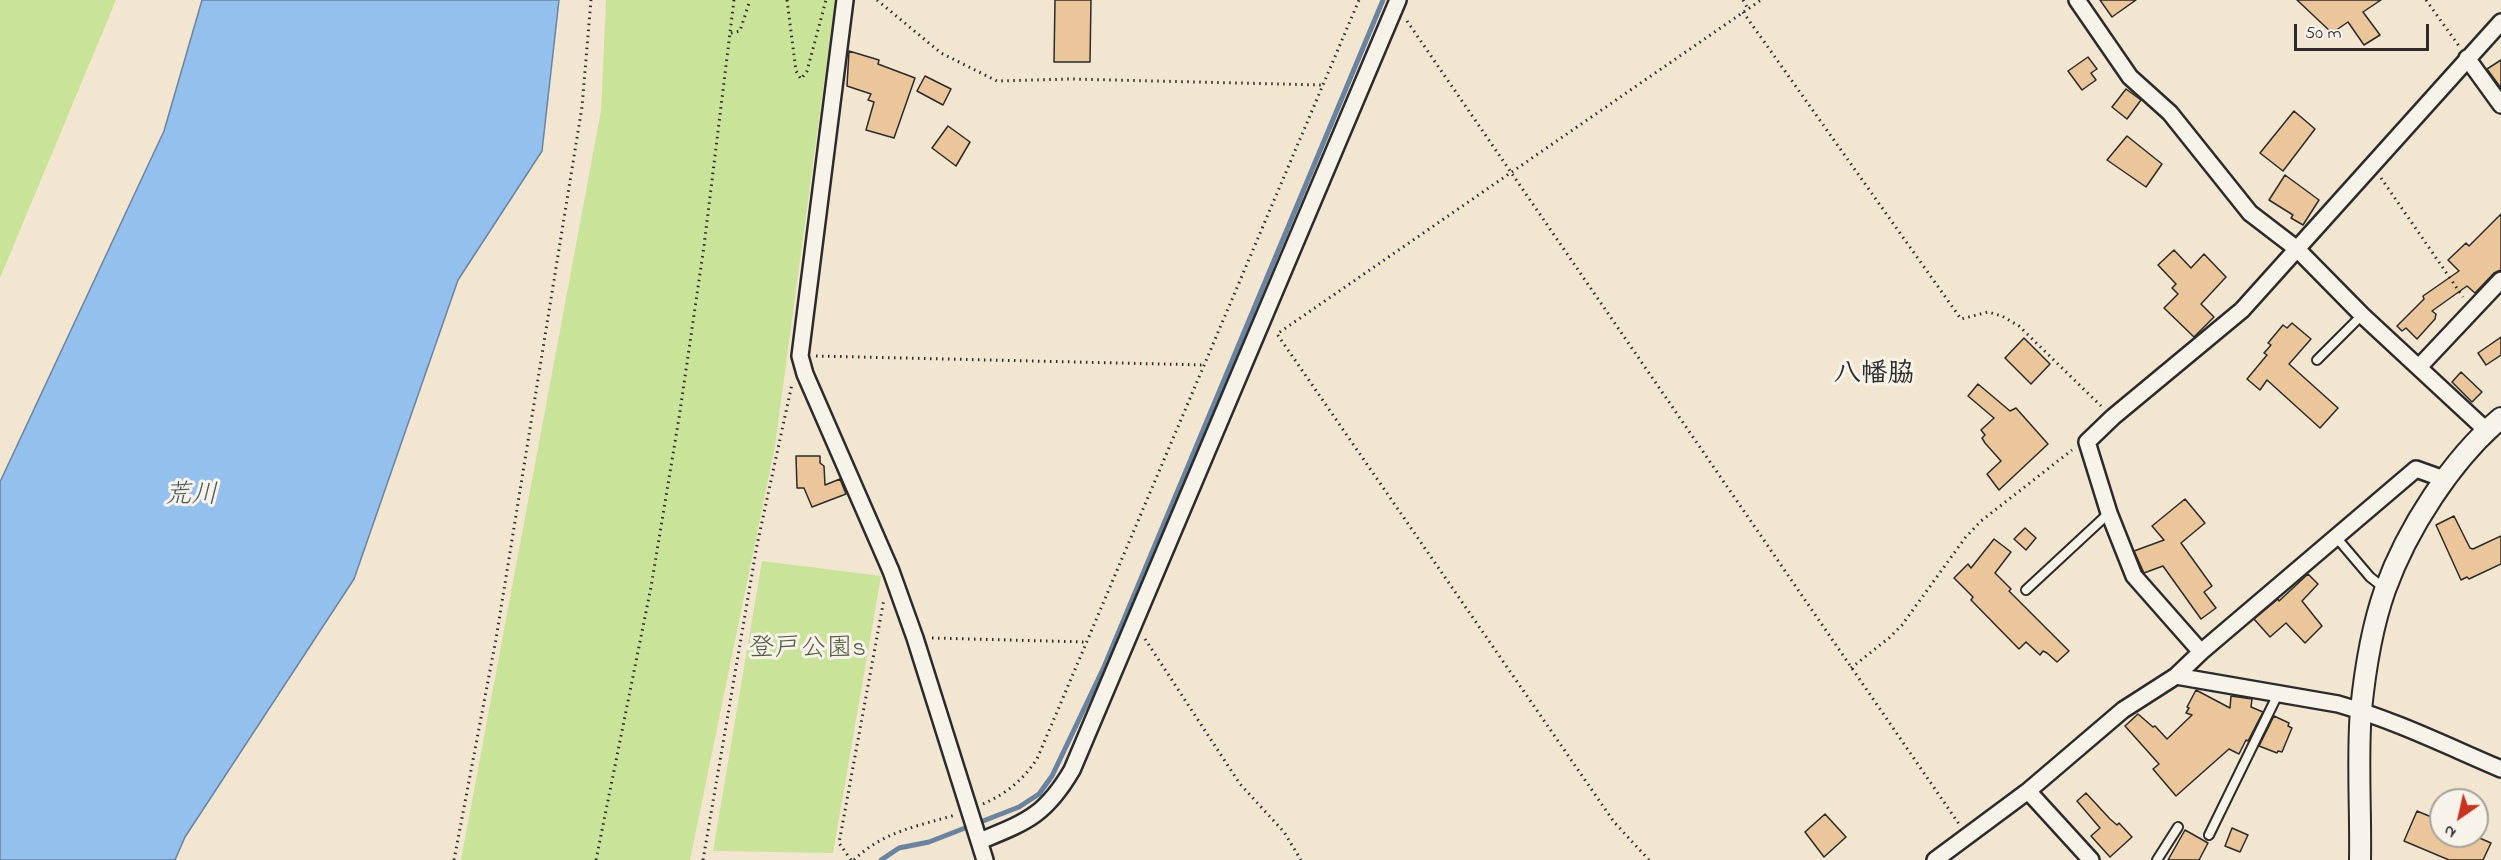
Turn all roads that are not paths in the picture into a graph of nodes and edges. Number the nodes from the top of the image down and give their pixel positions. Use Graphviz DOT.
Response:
graph roads {
  1 [pos="845,0"];
  2 [pos="2077,0"];
  3 [pos="1395,2"];
  4 [pos="2501,22"];
  5 [pos="2467,58"];
  6 [pos="2501,105"];
  7 [pos="2297,249"];
  8 [pos="2501,280"];
  9 [pos="2362,315"];
  10 [pos="2317,360"];
  11 [pos="2419,367"];
  12 [pos="2493,424"];
  13 [pos="2445,479"];
  14 [pos="2109,513"];
  15 [pos="2336,537"];
  16 [pos="2385,589"];
  17 [pos="2026,590"];
  18 [pos="2201,652"];
  19 [pos="2176,676"];
  20 [pos="2278,694"];
  21 [pos="2361,711"];
  22 [pos="2501,769"];
  23 [pos="2028,791"];
  24 [pos="2178,827"];
  25 [pos="2210,835"];
  26 [pos="980,841"];
  27 [pos="985,860"];
  28 [pos="1935,860"];
  29 [pos="2091,860"];
  30 [pos="2157,860"];
  31 [pos="2360,860"];
  1 -- 26 [label="street"];
  2 -- 7 [label="street"];
  3 -- 26 [label="street"];
  4 -- 5 [label="street"];
  5 -- 6 [label="street"];
  5 -- 7 [label="street"];
  7 -- 9 [label="street"];
  7 -- 14 [label="street"];
  8 -- 11 [label="street"];
  9 -- 10 [label="lane"];
  9 -- 11 [label="street"];
  11 -- 12 [label="street"];
  12 -- 13 [label="street"];
  13 -- 15 [label="street"];
  13 -- 16 [label="street"];
  14 -- 17 [label="lane"];
  14 -- 18 [label="street"];
  15 -- 16 [label="lane"];
  15 -- 18 [label="street"];
  16 -- 21 [label="street"];
  18 -- 19 [label="street"];
  19 -- 20 [label="street"];
  19 -- 23 [label="street"];
  20 -- 21 [label="street"];
  20 -- 25 [label="lane"];
  21 -- 22 [label="street"];
  21 -- 31 [label="street"];
  23 -- 28 [label="street"];
  23 -- 29 [label="street"];
  24 -- 30 [label="lane"];
  26 -- 27 [label="street"];
}
